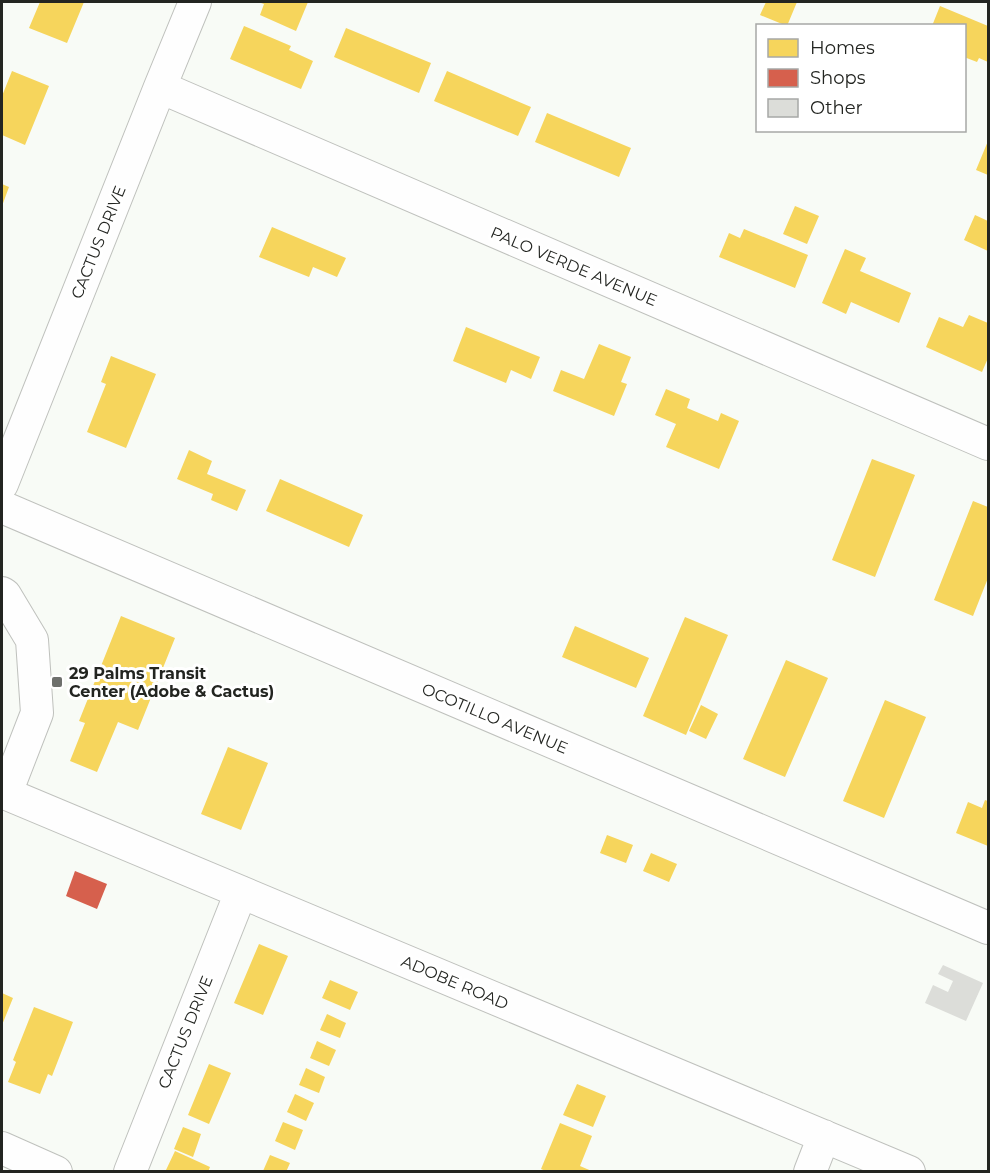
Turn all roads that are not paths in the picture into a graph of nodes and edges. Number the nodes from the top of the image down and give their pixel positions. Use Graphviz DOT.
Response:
graph roads {
  1 [pos="195,2"];
  2 [pos="160,87"];
  3 [pos="988,444"];
  4 [pos="2,484"];
  5 [pos="2,507"];
  6 [pos="2,593"];
  7 [pos="4,792"];
  8 [pos="241,892"];
  9 [pos="988,928"];
  10 [pos="824,1136"];
  11 [pos="2,1148"];
  12 [pos="56,1172"];
  13 [pos="130,1172"];
  14 [pos="810,1172"];
  15 [pos="909,1172"];
  1 -- 2 [label="street, CACTUS DRIVE"];
  2 -- 3 [label="street, PALO VERDE AVENUE"];
  2 -- 4 [label="street, CACTUS DRIVE"];
  5 -- 9 [label="street, OCOTILLO AVENUE"];
  6 -- 7 [label="street"];
  7 -- 8 [label="street, ADOBE ROAD"];
  8 -- 10 [label="street, ADOBE ROAD"];
  8 -- 13 [label="street, CACTUS DRIVE"];
  10 -- 14 [label="street"];
  10 -- 15 [label="street, ADOBE ROAD"];
  11 -- 12 [label="street"];
}
